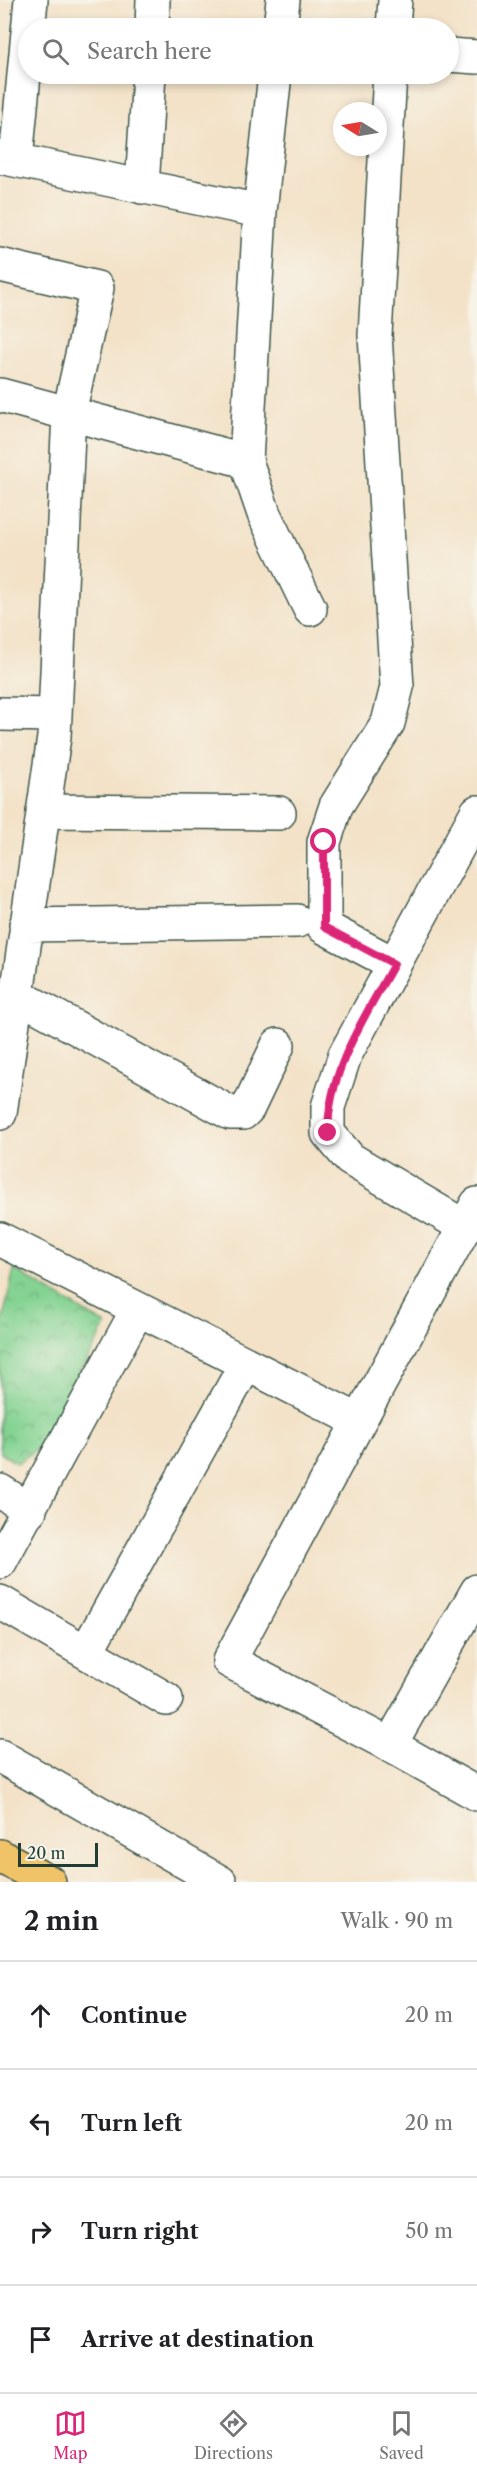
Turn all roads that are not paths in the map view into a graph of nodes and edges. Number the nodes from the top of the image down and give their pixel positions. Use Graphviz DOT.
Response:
graph roads {
  1 [pos="31,0"];
  2 [pos="153,0"];
  3 [pos="283,0"];
  4 [pos="395,0"];
  5 [pos="28,18"];
  6 [pos="152,18"];
  7 [pos="281,18"];
  8 [pos="394,18"];
  9 [pos="459,56"];
  10 [pos="477,57"];
  11 [pos="19,84"];
  12 [pos="148,84"];
  13 [pos="274,84"];
  14 [pos="389,84"];
  15 [pos="8,158"];
  16 [pos="142,187"];
  17 [pos="260,211"];
  18 [pos="0,265"];
  19 [pos="0,395"];
  20 [pos="69,413"];
  21 [pos="246,461"];
  22 [pos="309,609"];
  23 [pos="0,714"];
  24 [pos="55,715"];
  25 [pos="43,811"];
  26 [pos="477,812"];
  27 [pos="279,813"];
  28 [pos="297,921"];
  29 [pos="16,944"];
  30 [pos="394,964"];
  31 [pos="17,995"];
  32 [pos="278,1045"];
  33 [pos="0,1113"];
  34 [pos="471,1216"];
  35 [pos="0,1239"];
  36 [pos="138,1309"];
  37 [pos="246,1364"];
  38 [pos="359,1421"];
  39 [pos="0,1491"];
  40 [pos="30,1510"];
  41 [pos="0,1562"];
  42 [pos="477,1591"];
  43 [pos="0,1602"];
  44 [pos="86,1652"];
  45 [pos="166,1699"];
  46 [pos="390,1745"];
  47 [pos="0,1756"];
  48 [pos="477,1794"];
  49 [pos="0,1856"];
  50 [pos="49,1882"];
  51 [pos="220,1882"];
  1 -- 5 [label="street"];
  2 -- 6 [label="street"];
  3 -- 7 [label="street"];
  4 -- 8 [label="street"];
  9 -- 10 [label="street"];
  11 -- 15 [label="street"];
  12 -- 16 [label="street"];
  13 -- 17 [label="street"];
  14 -- 30 [label="street"];
  15 -- 16 [label="street"];
  16 -- 17 [label="street"];
  17 -- 21 [label="street"];
  18 -- 20 [label="street"];
  19 -- 20 [label="street"];
  20 -- 21 [label="street"];
  20 -- 24 [label="street"];
  21 -- 22 [label="street"];
  23 -- 24 [label="street"];
  24 -- 25 [label="street"];
  25 -- 27 [label="street"];
  25 -- 29 [label="street"];
  26 -- 30 [label="street"];
  28 -- 29 [label="street"];
  29 -- 31 [label="street"];
  30 -- 34 [label="street"];
  31 -- 32 [label="street"];
  31 -- 33 [label="street"];
  34 -- 38 [label="street"];
  35 -- 36 [label="street"];
  36 -- 37 [label="street"];
  36 -- 40 [label="street"];
  37 -- 38 [label="street"];
  37 -- 44 [label="street"];
  38 -- 46 [label="street"];
  39 -- 40 [label="street"];
  40 -- 41 [label="street"];
  42 -- 46 [label="street"];
  43 -- 44 [label="street"];
  44 -- 45 [label="street"];
  46 -- 48 [label="street"];
  47 -- 51 [label="street"];
  49 -- 50 [label="main road"];
}
